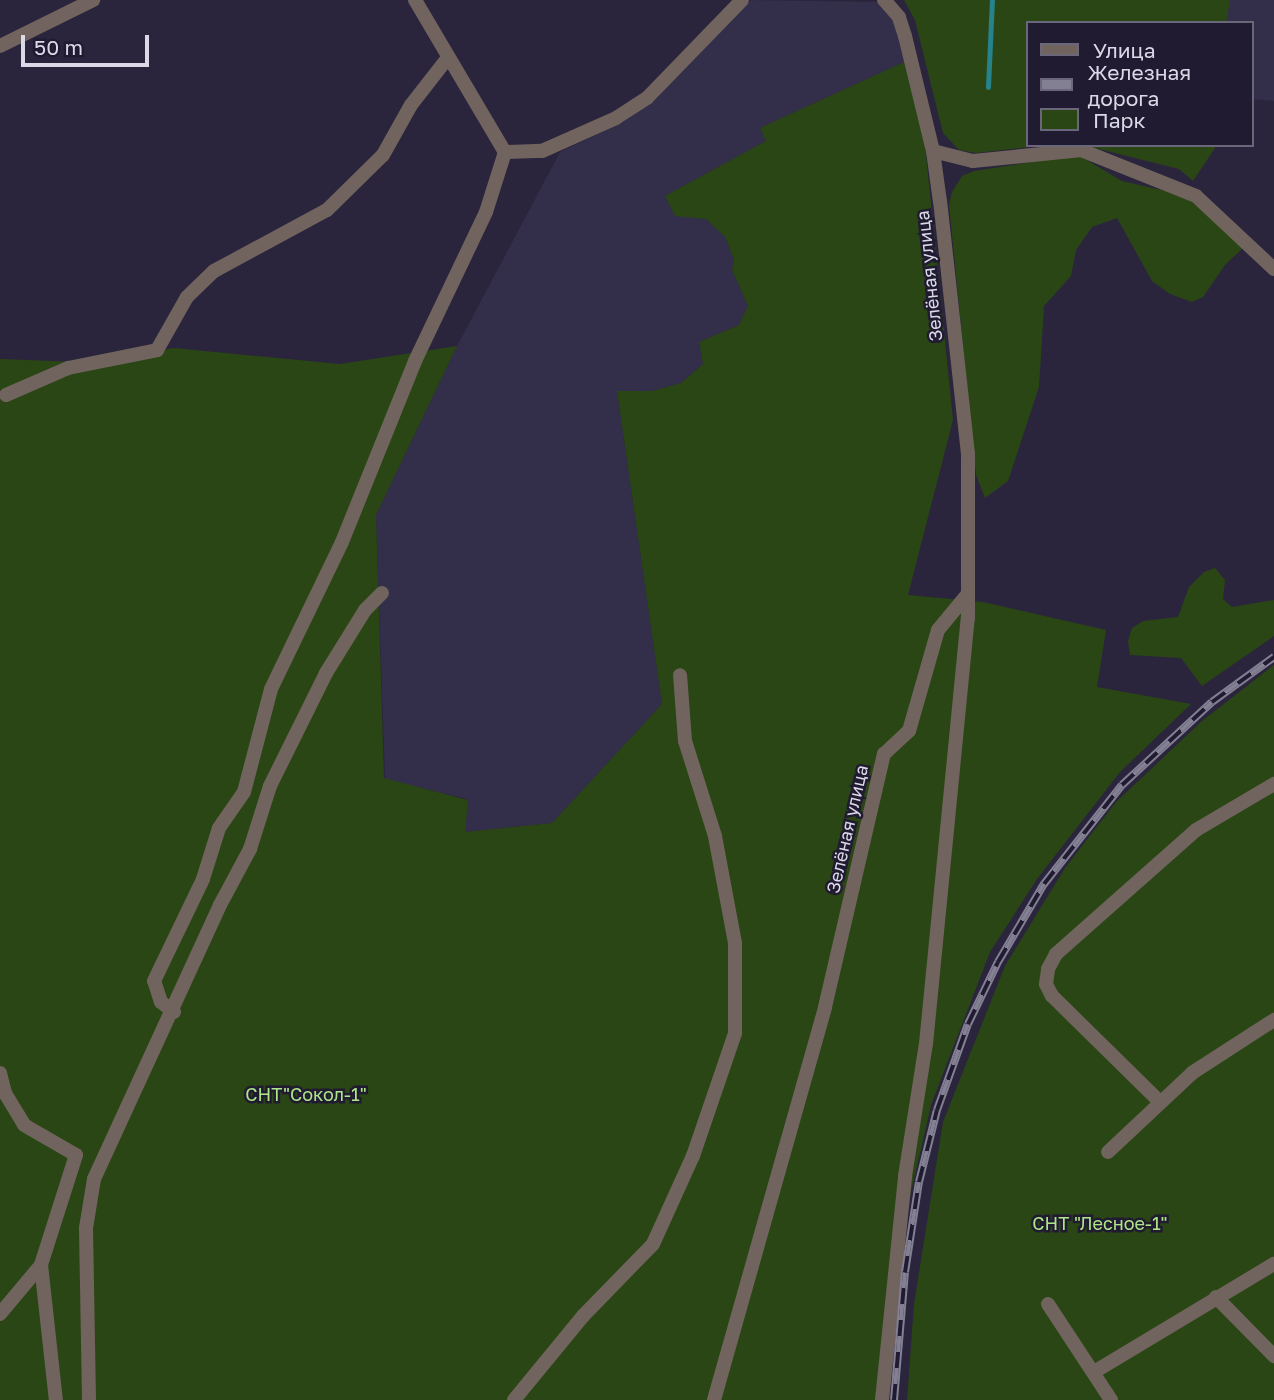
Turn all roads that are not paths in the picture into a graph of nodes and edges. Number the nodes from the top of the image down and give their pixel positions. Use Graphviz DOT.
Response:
graph roads {
  1 [pos="93,0"];
  2 [pos="415,0"];
  3 [pos="741,0"];
  4 [pos="884,0"];
  5 [pos="0,46"];
  6 [pos="447,59"];
  7 [pos="933,150"];
  8 [pos="505,152"];
  9 [pos="1274,269"];
  10 [pos="6,395"];
  11 [pos="382,593"];
  12 [pos="967,595"];
  13 [pos="680,675"];
  14 [pos="1274,785"];
  15 [pos="174,1012"];
  16 [pos="1274,1020"];
  17 [pos="0,1073"];
  18 [pos="1159,1101"];
  19 [pos="1108,1152"];
  20 [pos="1274,1264"];
  21 [pos="41,1265"];
  22 [pos="1216,1297"];
  23 [pos="1048,1304"];
  24 [pos="0,1314"];
  25 [pos="1274,1356"];
  26 [pos="1094,1372"];
  27 [pos="55,1400"];
  28 [pos="89,1400"];
  29 [pos="513,1400"];
  30 [pos="714,1400"];
  31 [pos="882,1400"];
  32 [pos="1111,1400"];
  1 -- 5 [label="street"];
  2 -- 6 [label="street"];
  3 -- 8 [label="street"];
  4 -- 7 [label="street, Зелёная улица"];
  6 -- 8 [label="street"];
  6 -- 10 [label="street"];
  7 -- 9 [label="street"];
  7 -- 12 [label="street, Зелёная улица"];
  8 -- 15 [label="street"];
  11 -- 15 [label="street"];
  12 -- 30 [label="street, Зелёная улица"];
  12 -- 31 [label="street"];
  13 -- 29 [label="street"];
  14 -- 18 [label="street"];
  15 -- 28 [label="street"];
  16 -- 18 [label="street"];
  17 -- 21 [label="street"];
  18 -- 19 [label="street"];
  20 -- 22 [label="street"];
  21 -- 24 [label="street"];
  21 -- 27 [label="street"];
  22 -- 25 [label="street"];
  22 -- 26 [label="street"];
  23 -- 26 [label="street"];
  26 -- 32 [label="street"];
}
